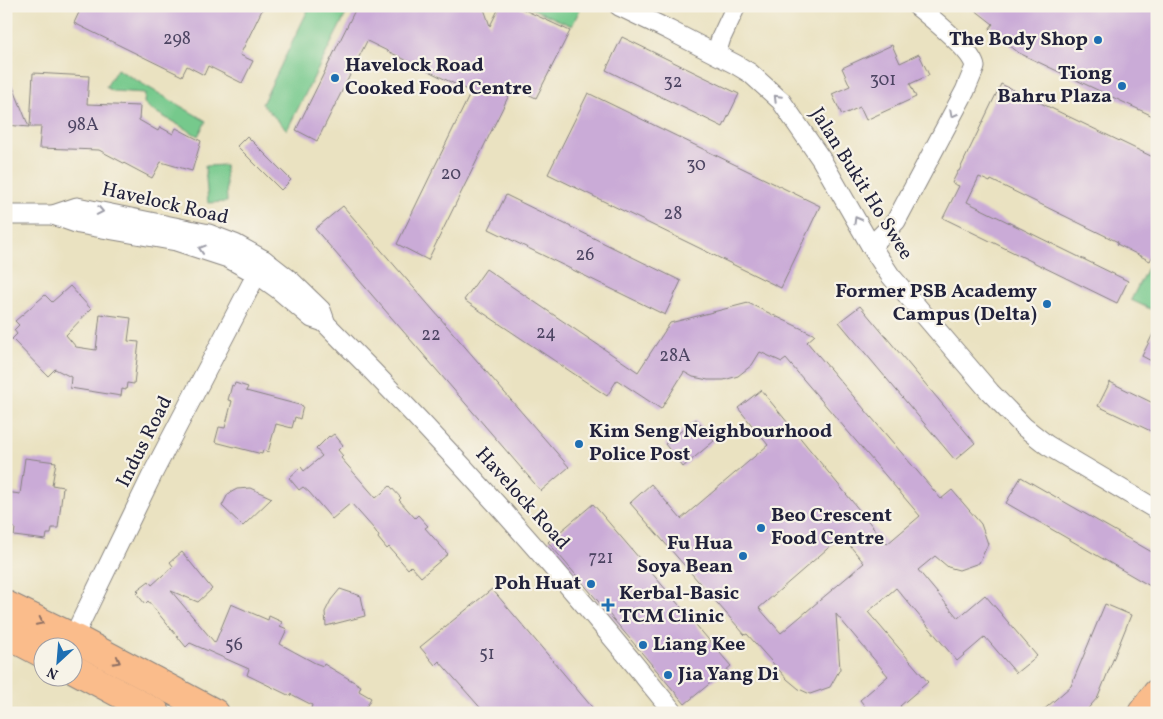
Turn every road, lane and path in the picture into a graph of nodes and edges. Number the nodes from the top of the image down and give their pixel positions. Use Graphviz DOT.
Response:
graph roads {
  1 [pos="619,6"];
  2 [pos="736,6"];
  3 [pos="917,6"];
  4 [pos="716,54"];
  5 [pos="6,215"];
  6 [pos="871,246"];
  7 [pos="261,267"];
  8 [pos="1157,510"];
  9 [pos="6,605"];
  10 [pos="6,634"];
  11 [pos="60,636"];
  12 [pos="74,636"];
  13 [pos="32,647"];
  14 [pos="82,647"];
  15 [pos="82,673"];
  16 [pos="1157,693"];
  17 [pos="156,713"];
  18 [pos="215,713"];
  19 [pos="674,713"];
  20 [pos="1142,713"];
  1 -- 4 [label="street, Jalan Bukit Ho Swee"];
  2 -- 4 [label="street"];
  3 -- 6 [label="street, one-way"];
  6 -- 4 [label="street, Jalan Bukit Ho Swee, one-way"];
  5 -- 7 [label="street, Havelock Road"];
  6 -- 8 [label="street, Jalan Bukit Ho Swee"];
  7 -- 12 [label="street, Indus Road"];
  7 -- 19 [label="street, Havelock Road"];
  9 -- 11 [label="main road, one-way"];
  10 -- 13 [label="main road"];
  14 -- 18 [label="main road, one-way"];
  15 -- 17 [label="main road"];
  16 -- 20 [label="main road"];
}
